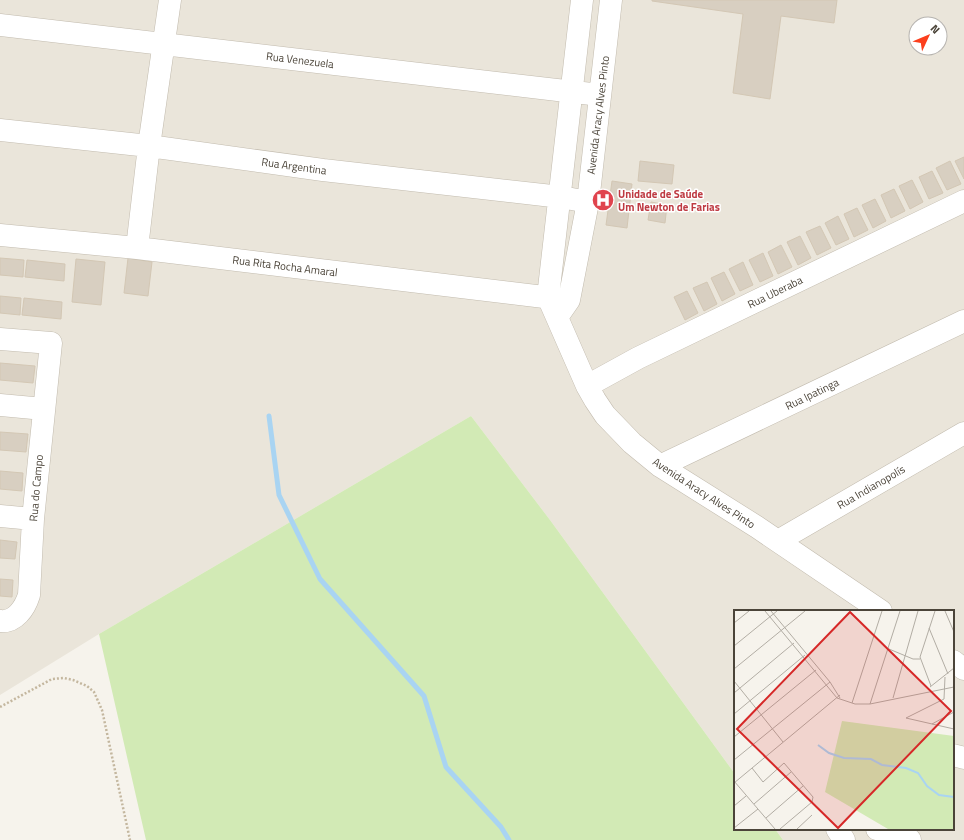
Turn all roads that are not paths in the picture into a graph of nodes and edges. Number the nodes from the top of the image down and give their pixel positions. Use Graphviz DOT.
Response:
graph roads {
  1 [pos="170,0"];
  2 [pos="582,0"];
  3 [pos="611,0"];
  4 [pos="0,25"];
  5 [pos="164,44"];
  6 [pos="572,92"];
  7 [pos="600,95"];
  8 [pos="0,130"];
  9 [pos="149,146"];
  10 [pos="561,197"];
  11 [pos="964,201"];
  12 [pos="588,202"];
  13 [pos="0,235"];
  14 [pos="137,248"];
  15 [pos="558,305"];
  16 [pos="964,321"];
  17 [pos="0,339"];
  18 [pos="587,386"];
  19 [pos="0,405"];
  20 [pos="44,409"];
  21 [pos="964,433"];
  22 [pos="660,466"];
  23 [pos="0,516"];
  24 [pos="33,519"];
  25 [pos="778,541"];
  26 [pos="880,610"];
  27 [pos="2,621"];
  28 [pos="954,755"];
  29 [pos="964,758"];
  30 [pos="838,830"];
  31 [pos="880,830"];
  32 [pos="844,840"];
  33 [pos="910,840"];
  1 -- 5 [label="street"];
  2 -- 6 [label="street"];
  3 -- 7 [label="street, Avenida Aracy Alves Pinto"];
  4 -- 5 [label="street, Rua Venezuela"];
  5 -- 6 [label="street, Rua Venezuela"];
  5 -- 9 [label="street"];
  6 -- 7 [label="street, Rua Venezuela"];
  6 -- 10 [label="street"];
  7 -- 12 [label="street, Avenida Aracy Alves Pinto"];
  8 -- 9 [label="street, Rua Argentina"];
  9 -- 10 [label="street, Rua Argentina"];
  9 -- 14 [label="street"];
  10 -- 12 [label="street, Rua Argentina"];
  10 -- 15 [label="street"];
  11 -- 18 [label="street, Rua Uberaba"];
  12 -- 15 [label="street, Avenida Aracy Alves Pinto"];
  13 -- 14 [label="street, Rua Rita Rocha Amaral"];
  14 -- 15 [label="street, Rua Rita Rocha Amaral"];
  15 -- 18 [label="street, Avenida Aracy Alves Pinto"];
  16 -- 22 [label="street, Rua Ipatinga"];
  17 -- 20 [label="street, Rua do Campo"];
  18 -- 22 [label="street, Avenida Aracy Alves Pinto"];
  19 -- 20 [label="street"];
  20 -- 24 [label="street, Rua do Campo"];
  21 -- 25 [label="street, Rua Indianopolís"];
  22 -- 25 [label="street, Avenida Aracy Alves Pinto"];
  23 -- 24 [label="street"];
  24 -- 27 [label="street, Rua do Campo"];
  25 -- 26 [label="street, Avenida Aracy Alves Pinto"];
  28 -- 29 [label="street"];
  30 -- 32 [label="street"];
  31 -- 33 [label="street"];
}
